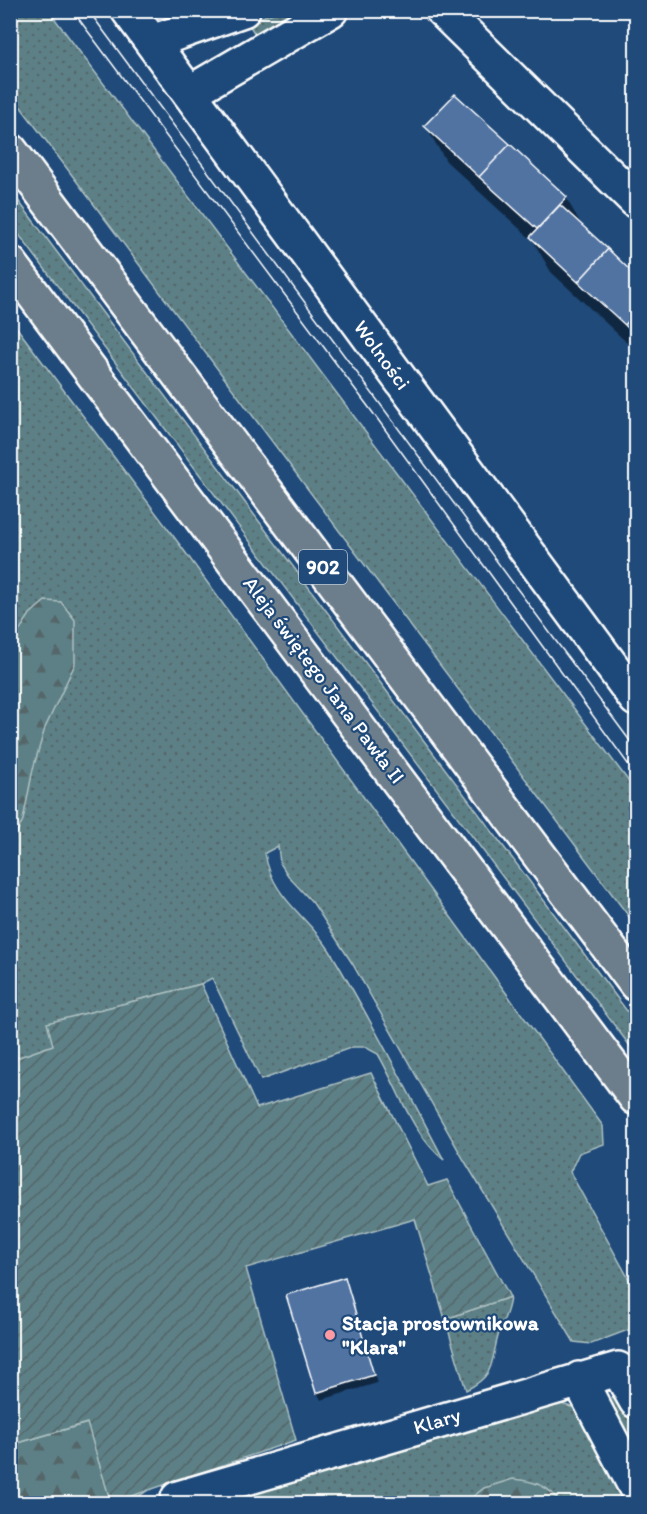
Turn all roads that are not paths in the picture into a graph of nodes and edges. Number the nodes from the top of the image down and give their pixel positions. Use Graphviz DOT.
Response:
graph roads {
  1 [pos="128,10"];
  2 [pos="243,10"];
  3 [pos="332,10"];
  4 [pos="442,10"];
  5 [pos="152,42"];
  6 [pos="189,93"];
  7 [pos="10,150"];
  8 [pos="636,201"];
  9 [pos="10,263"];
  10 [pos="636,699"];
  11 [pos="636,984"];
  12 [pos="636,1098"];
  13 [pos="579,1379"];
  14 [pos="636,1401"];
  15 [pos="636,1488"];
  16 [pos="178,1498"];
  1 -- 5 [label="street, Wolności"];
  2 -- 5 [label="street"];
  3 -- 6 [label="street"];
  4 -- 8 [label="street"];
  5 -- 6 [label="street, Wolności"];
  6 -- 10 [label="street, Wolności"];
  7 -- 11 [label="main road, 902"];
  9 -- 12 [label="main road, Aleja świętego Jana Pawła II"];
  13 -- 14 [label="street, Klary"];
  13 -- 15 [label="street"];
  13 -- 16 [label="street, Klary"];
}
